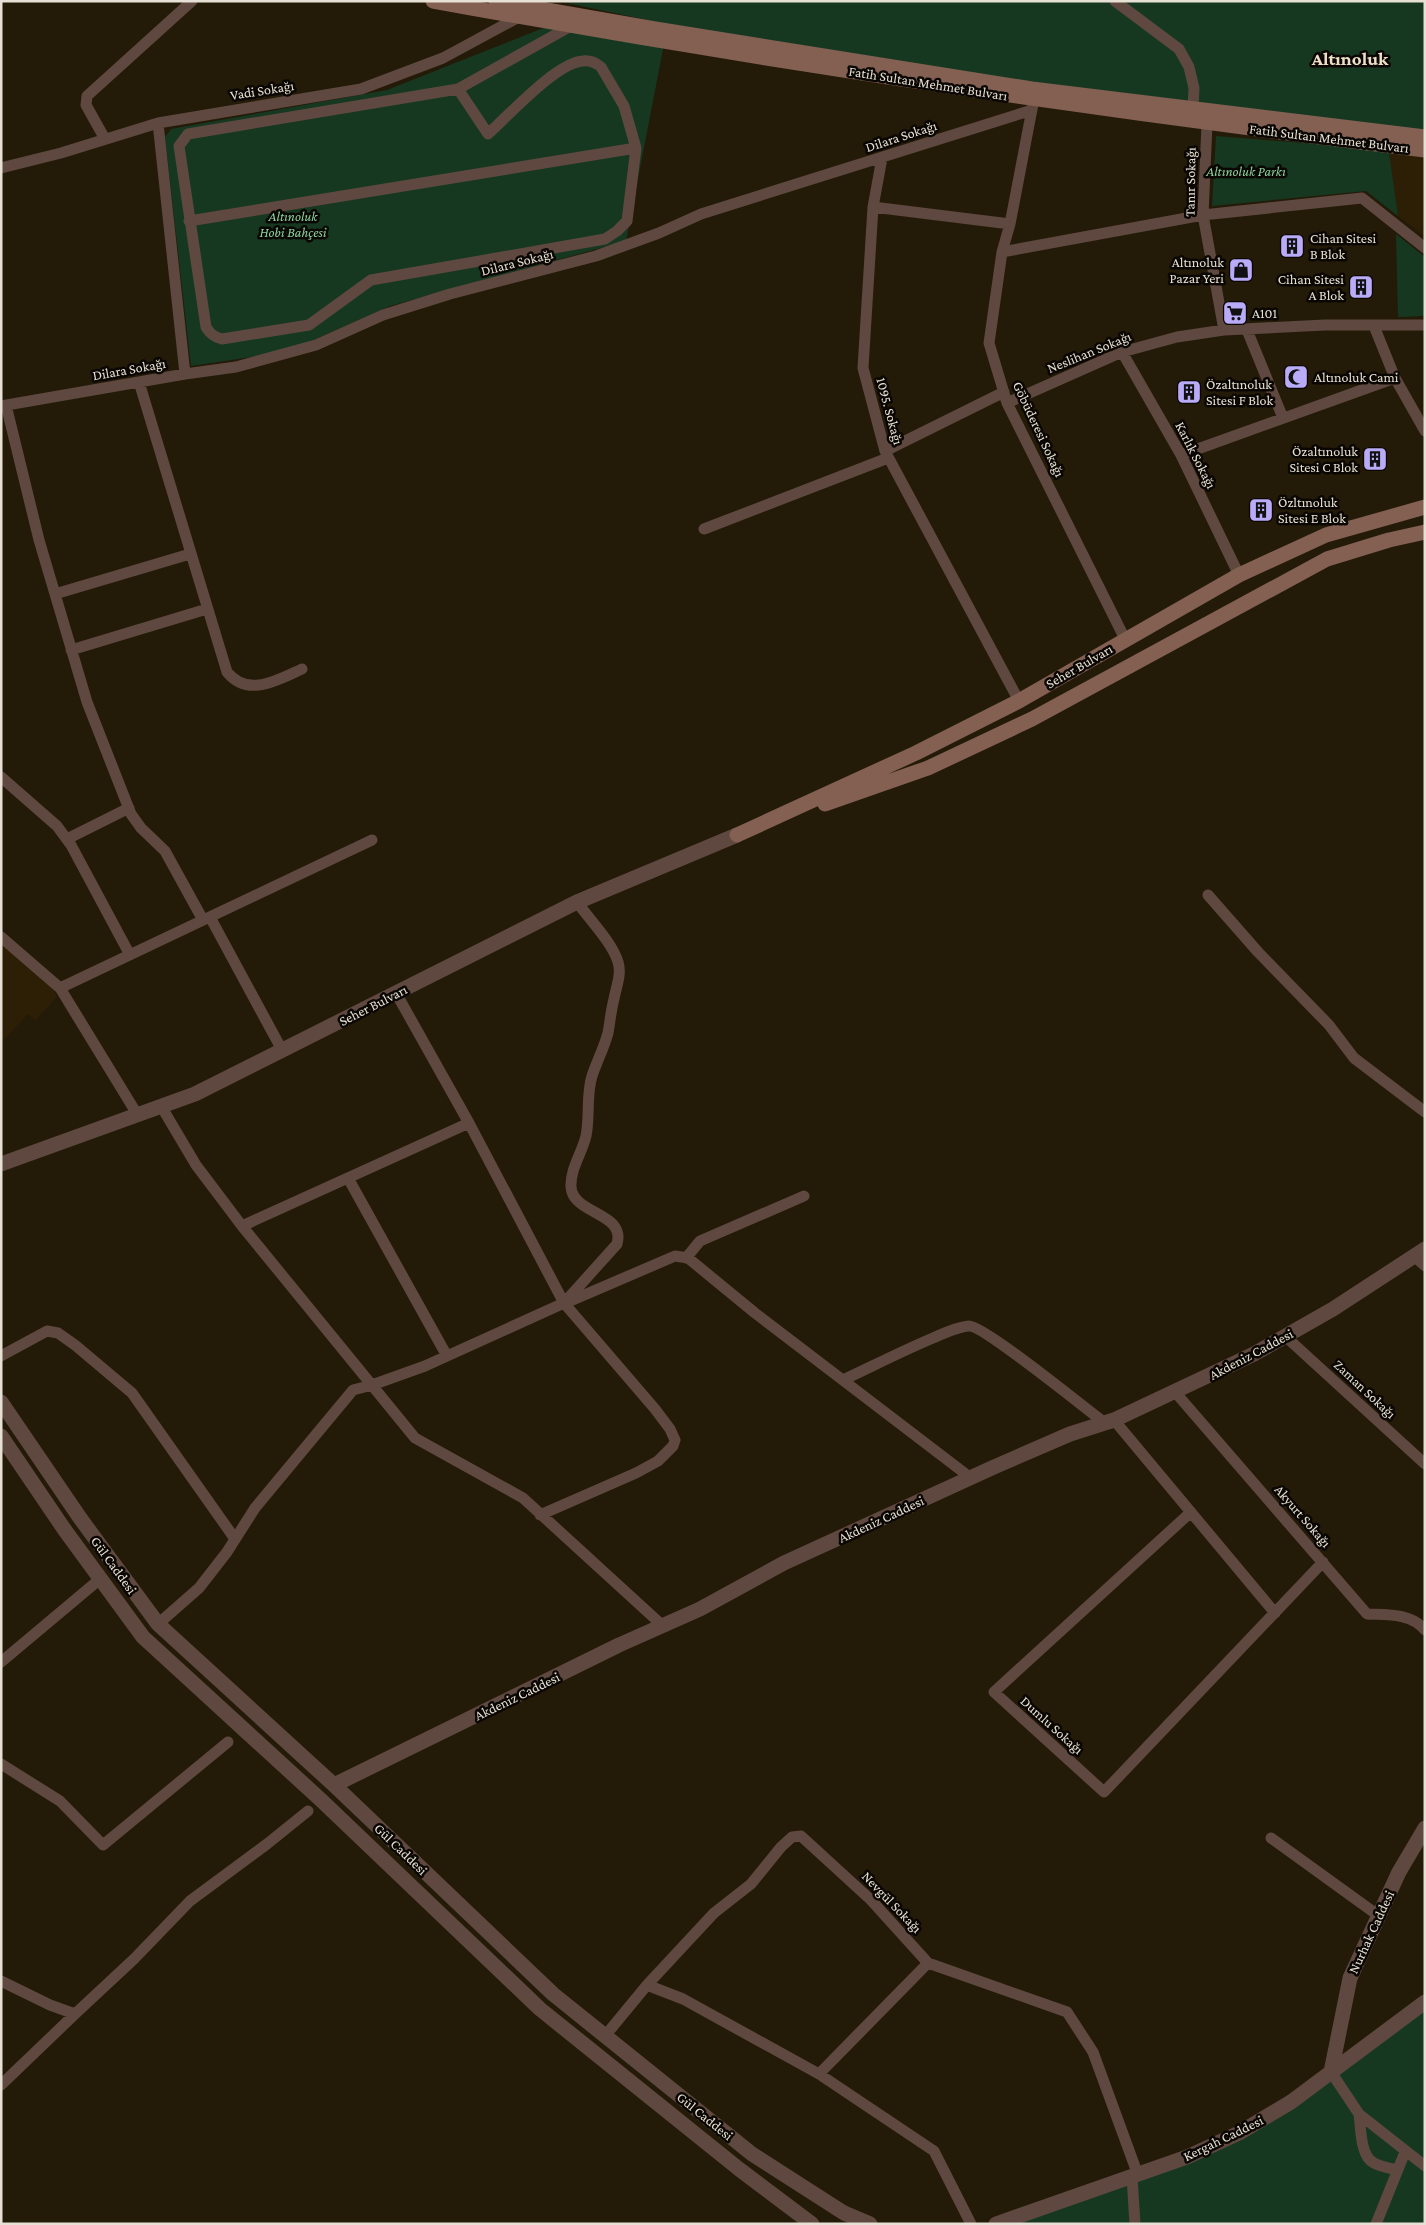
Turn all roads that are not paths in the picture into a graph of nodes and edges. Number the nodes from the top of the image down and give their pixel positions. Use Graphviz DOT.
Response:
graph roads {
  1 [pos="192,1"];
  2 [pos="433,1"];
  3 [pos="496,1"];
  4 [pos="1115,1"];
  5 [pos="534,4"];
  6 [pos="519,17"];
  7 [pos="571,26"];
  8 [pos="458,89"];
  9 [pos="1032,105"];
  10 [pos="1193,108"];
  11 [pos="158,123"];
  12 [pos="1207,124"];
  13 [pos="1425,136"];
  14 [pos="105,139"];
  15 [pos="636,148"];
  16 [pos="1425,150"];
  17 [pos="882,158"];
  18 [pos="1,168"];
  19 [pos="873,207"];
  20 [pos="1203,215"];
  21 [pos="189,221"];
  22 [pos="1010,224"];
  23 [pos="1425,248"];
  24 [pos="1002,252"];
  25 [pos="1425,325"];
  26 [pos="1374,326"];
  27 [pos="1224,330"];
  28 [pos="1247,330"];
  29 [pos="1122,352"];
  30 [pos="185,374"];
  31 [pos="1395,378"];
  32 [pos="139,382"];
  33 [pos="1005,397"];
  34 [pos="4,406"];
  35 [pos="1283,418"];
  36 [pos="1425,431"];
  37 [pos="886,455"];
  38 [pos="1181,455"];
  39 [pos="1425,507"];
  40 [pos="704,529"];
  41 [pos="1425,532"];
  42 [pos="190,554"];
  43 [pos="1239,575"];
  44 [pos="55,594"];
  45 [pos="207,609"];
  46 [pos="1125,639"];
  47 [pos="71,650"];
  48 [pos="302,669"];
  49 [pos="1018,701"];
  50 [pos="1,778"];
  51 [pos="129,808"];
  52 [pos="737,835"];
  53 [pos="67,839"];
  54 [pos="372,840"];
  55 [pos="1208,895"];
  56 [pos="577,902"];
  57 [pos="207,918"];
  58 [pos="1,937"];
  59 [pos="130,955"];
  60 [pos="60,988"];
  61 [pos="396,993"];
  62 [pos="282,1050"];
  63 [pos="161,1106"];
  64 [pos="1425,1112"];
  65 [pos="137,1114"];
  66 [pos="469,1123"];
  67 [pos="2,1164"];
  68 [pos="348,1178"];
  69 [pos="804,1196"];
  70 [pos="242,1226"];
  71 [pos="1421,1257"];
  72 [pos="686,1258"];
  73 [pos="564,1303"];
  74 [pos="1285,1336"];
  75 [pos="1,1356"];
  76 [pos="447,1356"];
  77 [pos="843,1380"];
  78 [pos="372,1386"];
  79 [pos="1175,1392"];
  80 [pos="1,1402"];
  81 [pos="1109,1421"];
  82 [pos="2,1440"];
  83 [pos="1425,1464"];
  84 [pos="971,1478"];
  85 [pos="1191,1512"];
  86 [pos="540,1515"];
  87 [pos="235,1539"];
  88 [pos="1323,1562"];
  89 [pos="100,1579"];
  90 [pos="1275,1613"];
  91 [pos="158,1624"];
  92 [pos="663,1626"];
  93 [pos="1425,1630"];
  94 [pos="1,1662"];
  95 [pos="228,1742"];
  96 [pos="1,1764"];
  97 [pos="334,1785"];
  98 [pos="308,1810"];
  99 [pos="1425,1828"];
  100 [pos="1271,1838"];
  101 [pos="1379,1916"];
  102 [pos="928,1963"];
  103 [pos="1,1981"];
  104 [pos="648,1985"];
  105 [pos="1425,2002"];
  106 [pos="75,2014"];
  107 [pos="605,2036"];
  108 [pos="1331,2072"];
  109 [pos="819,2074"];
  110 [pos="1,2085"];
  111 [pos="1359,2114"];
  112 [pos="1405,2152"];
  113 [pos="1425,2166"];
  114 [pos="1397,2170"];
  115 [pos="1135,2176"];
  116 [pos="812,2224"];
  117 [pos="870,2224"];
  118 [pos="971,2224"];
  119 [pos="996,2224"];
  120 [pos="1135,2224"];
  121 [pos="1376,2224"];
  1 -- 14 [label="street"];
  2 -- 6 [label="main road, Fatih Sultan Mehmet Bulvarı"];
  3 -- 5 [label="main road, Fatih Sultan Mehmet Bulvarı"];
  4 -- 10 [label="street"];
  5 -- 10 [label="main road, Fatih Sultan Mehmet Bulvarı"];
  6 -- 7 [label="main road, Fatih Sultan Mehmet Bulvarı"];
  6 -- 11 [label="street, Vadi Sokağı"];
  7 -- 8 [label="street"];
  7 -- 9 [label="main road, Fatih Sultan Mehmet Bulvarı"];
  8 -- 15 [label="street"];
  8 -- 21 [label="street"];
  9 -- 12 [label="main road, Fatih Sultan Mehmet Bulvarı"];
  9 -- 17 [label="street, Dilara Sokağı"];
  9 -- 22 [label="street, Göbüderesi Sokağı"];
  10 -- 13 [label="main road, Fatih Sultan Mehmet Bulvarı"];
  11 -- 14 [label="street, Vadi Sokağı"];
  11 -- 30 [label="street"];
  12 -- 16 [label="main road, Fatih Sultan Mehmet Bulvarı"];
  12 -- 20 [label="street, Tanır Sokağı"];
  14 -- 18 [label="street, Vadi Sokağı"];
  15 -- 21 [label="street"];
  15 -- 21 [label="street"];
  17 -- 19 [label="street, 1095. Sokağı"];
  17 -- 30 [label="street, Dilara Sokağı"];
  19 -- 22 [label="street"];
  19 -- 37 [label="street, 1095. Sokağı"];
  20 -- 23 [label="street"];
  20 -- 24 [label="street"];
  20 -- 27 [label="street, Tanır Sokağı"];
  22 -- 24 [label="street, Göbüderesi Sokağı"];
  24 -- 33 [label="street, Göbüderesi Sokağı"];
  25 -- 26 [label="street, Neslihan Sokağı"];
  26 -- 28 [label="street, Neslihan Sokağı"];
  26 -- 31 [label="street"];
  27 -- 28 [label="street, Neslihan Sokağı"];
  27 -- 29 [label="street, Neslihan Sokağı"];
  28 -- 35 [label="street"];
  29 -- 33 [label="street, Neslihan Sokağı"];
  29 -- 38 [label="street, Karlık Sokağı"];
  30 -- 32 [label="street, Dilara Sokağı"];
  31 -- 35 [label="street"];
  31 -- 36 [label="street"];
  32 -- 34 [label="street, Dilara Sokağı"];
  32 -- 42 [label="street"];
  33 -- 37 [label="street, Neslihan Sokağı"];
  33 -- 46 [label="street, Göbüderesi Sokağı"];
  34 -- 44 [label="street"];
  35 -- 38 [label="street"];
  37 -- 40 [label="street, Neslihan Sokağı"];
  37 -- 49 [label="street, 1095. Sokağı"];
  38 -- 43 [label="street, Karlık Sokağı"];
  39 -- 43 [label="main road, Seher Bulvarı"];
  41 -- 52 [label="main road, Seher Bulvarı"];
  42 -- 44 [label="street"];
  42 -- 45 [label="street"];
  43 -- 46 [label="main road, Seher Bulvarı"];
  44 -- 47 [label="street"];
  45 -- 47 [label="street"];
  45 -- 48 [label="street"];
  46 -- 49 [label="main road, Seher Bulvarı"];
  47 -- 51 [label="street"];
  49 -- 52 [label="main road, Seher Bulvarı"];
  50 -- 53 [label="street"];
  51 -- 53 [label="street"];
  51 -- 57 [label="street"];
  52 -- 56 [label="street, Seher Bulvarı"];
  53 -- 59 [label="street"];
  54 -- 57 [label="street"];
  55 -- 64 [label="street"];
  56 -- 61 [label="street, Seher Bulvarı"];
  56 -- 73 [label="street"];
  57 -- 59 [label="street"];
  57 -- 62 [label="street"];
  58 -- 60 [label="street"];
  59 -- 60 [label="street"];
  60 -- 65 [label="street"];
  61 -- 62 [label="street, Seher Bulvarı"];
  61 -- 66 [label="street"];
  62 -- 63 [label="street, Seher Bulvarı"];
  63 -- 65 [label="street, Seher Bulvarı"];
  63 -- 70 [label="street"];
  65 -- 67 [label="street, Seher Bulvarı"];
  66 -- 68 [label="street"];
  66 -- 73 [label="street"];
  68 -- 70 [label="street"];
  68 -- 76 [label="street"];
  69 -- 72 [label="street"];
  70 -- 78 [label="street"];
  71 -- 74 [label="street, Akdeniz Caddesi"];
  72 -- 73 [label="street"];
  72 -- 77 [label="street"];
  73 -- 76 [label="street"];
  73 -- 86 [label="street"];
  74 -- 79 [label="street, Akdeniz Caddesi"];
  74 -- 83 [label="street, Zaman Sokağı"];
  75 -- 87 [label="street"];
  76 -- 78 [label="street"];
  77 -- 81 [label="street"];
  77 -- 84 [label="street"];
  78 -- 86 [label="street"];
  78 -- 87 [label="street"];
  79 -- 81 [label="street, Akdeniz Caddesi"];
  79 -- 88 [label="street, Akyurt Sokağı"];
  80 -- 91 [label="street, Gül Caddesi"];
  81 -- 84 [label="street, Akdeniz Caddesi"];
  81 -- 85 [label="street"];
  82 -- 89 [label="street, Gül Caddesi"];
  84 -- 92 [label="street, Akdeniz Caddesi"];
  85 -- 90 [label="street"];
  85 -- 90 [label="street, Dumlu Sokağı"];
  86 -- 92 [label="street"];
  87 -- 91 [label="street"];
  88 -- 90 [label="street, Dumlu Sokağı"];
  88 -- 93 [label="street, Akyurt Sokağı"];
  89 -- 94 [label="street"];
  89 -- 116 [label="street, Gül Caddesi"];
  91 -- 97 [label="street, Gül Caddesi"];
  92 -- 97 [label="street, Akdeniz Caddesi"];
  95 -- 96 [label="street"];
  97 -- 107 [label="street, Gül Caddesi"];
  98 -- 106 [label="street"];
  99 -- 101 [label="street, Nurhak Caddesi"];
  100 -- 101 [label="street"];
  101 -- 108 [label="street, Nurhak Caddesi"];
  102 -- 104 [label="street, Nevgül Sokağı"];
  102 -- 109 [label="street"];
  102 -- 115 [label="street, Nevgül Sokağı"];
  103 -- 106 [label="street"];
  104 -- 107 [label="street, Nevgül Sokağı"];
  104 -- 109 [label="street"];
  105 -- 108 [label="street, Kergah Caddesi"];
  106 -- 110 [label="street"];
  107 -- 117 [label="street, Gül Caddesi"];
  108 -- 111 [label="street"];
  108 -- 115 [label="street, Kergah Caddesi"];
  109 -- 118 [label="street"];
  111 -- 112 [label="street"];
  111 -- 114 [label="street"];
  112 -- 113 [label="street"];
  112 -- 114 [label="street"];
  114 -- 121 [label="street"];
  115 -- 119 [label="street, Kergah Caddesi"];
  115 -- 120 [label="street, Nevgül Sokağı"];
}
